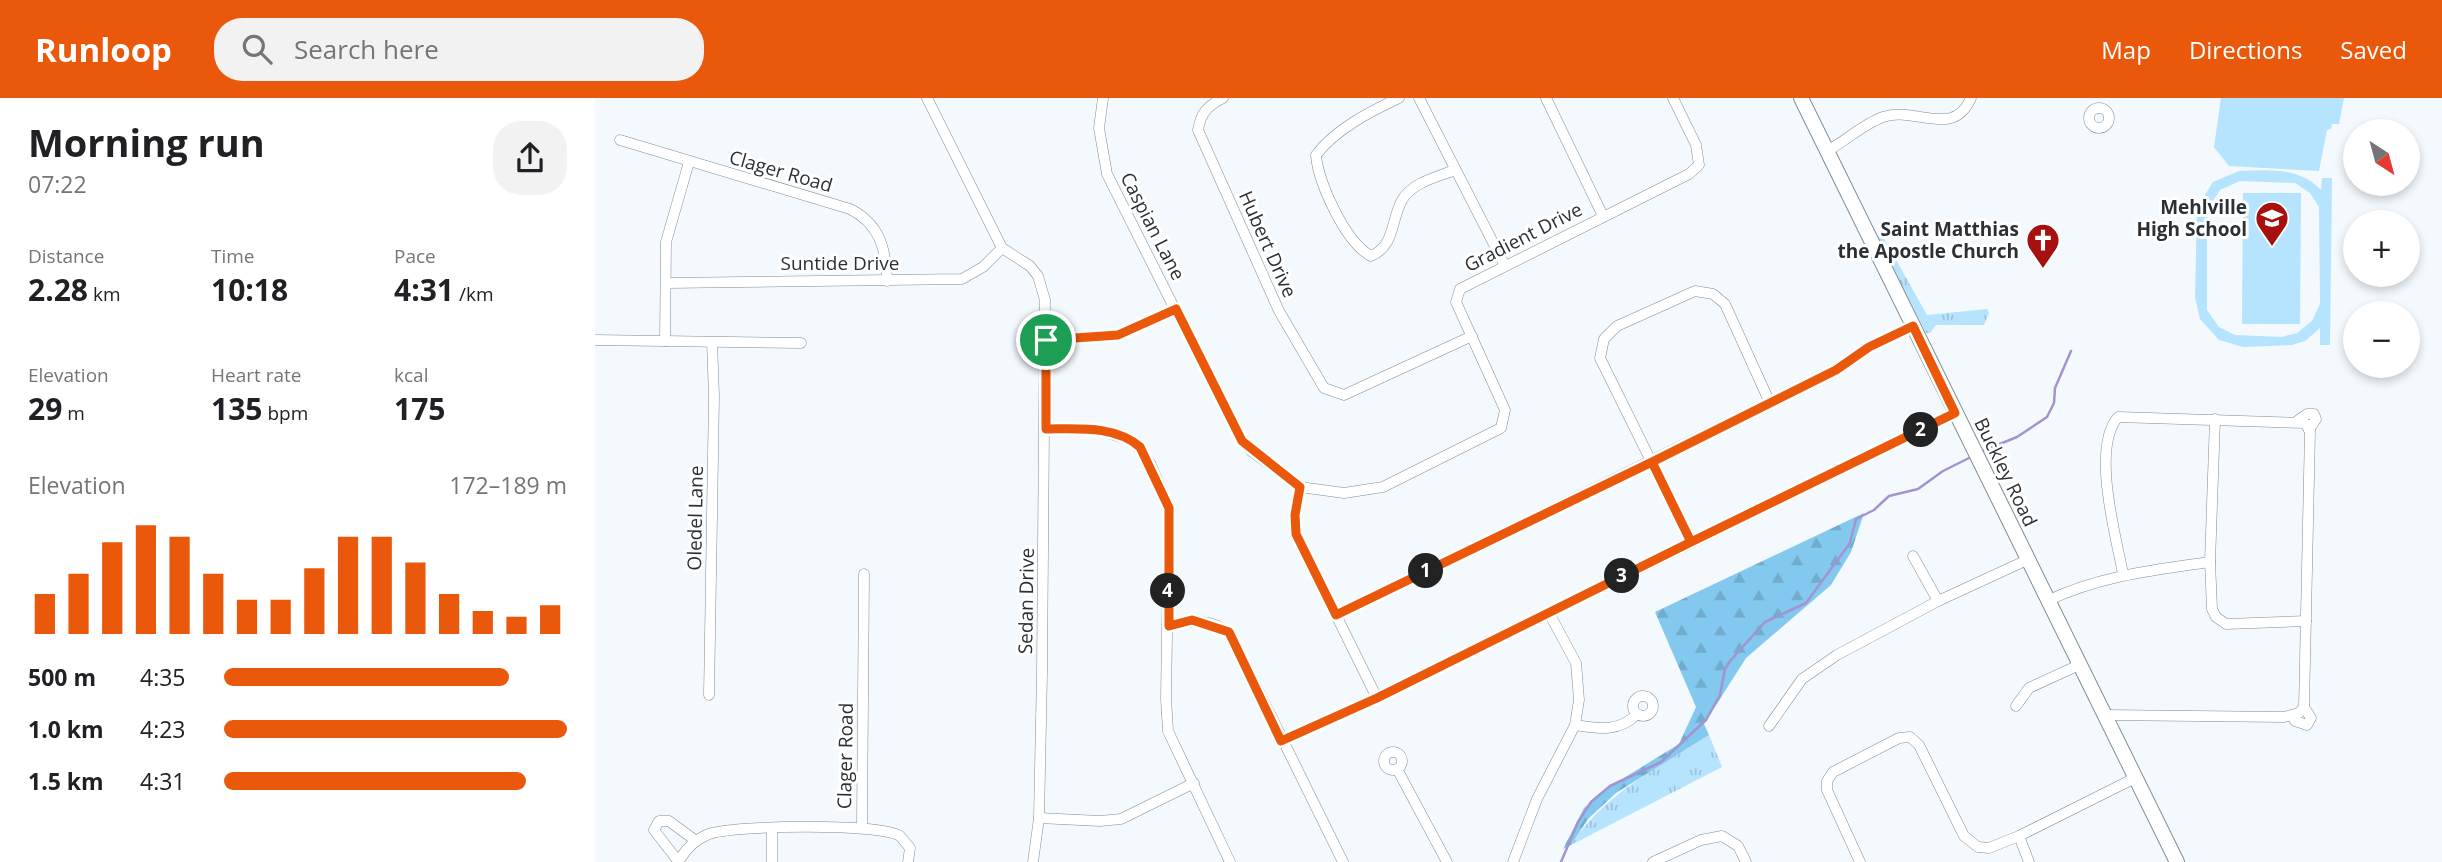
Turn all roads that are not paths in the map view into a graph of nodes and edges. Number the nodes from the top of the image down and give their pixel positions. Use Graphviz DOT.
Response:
graph roads {
  1 [pos="927,98"];
  2 [pos="1103,98"];
  3 [pos="1223,98"];
  4 [pos="1399,98"];
  5 [pos="1434,98"];
  6 [pos="1546,98"];
  7 [pos="1673,98"];
  8 [pos="1801,98"];
  9 [pos="1971,98"];
  10 [pos="1421,101"];
  11 [pos="620,140"];
  12 [pos="1827,152"];
  13 [pos="689,162"];
  14 [pos="1455,170"];
  15 [pos="1603,216"];
  16 [pos="1002,248"];
  17 [pos="1504,264"];
  18 [pos="887,281"];
  19 [pos="667,283"];
  20 [pos="1176,309"];
  21 [pos="1913,326"];
  22 [pos="1472,336"];
  23 [pos="595,340"];
  24 [pos="1046,340"];
  25 [pos="666,341"];
  26 [pos="712,342"];
  27 [pos="801,342"];
  28 [pos="1770,403"];
  29 [pos="1955,413"];
  30 [pos="2215,419"];
  31 [pos="1046,429"];
  32 [pos="1652,462"];
  33 [pos="1300,487"];
  34 [pos="1691,542"];
  35 [pos="1913,556"];
  36 [pos="2027,560"];
  37 [pos="2210,562"];
  38 [pos="864,574"];
  39 [pos="2123,574"];
  40 [pos="1938,601"];
  41 [pos="2047,601"];
  42 [pos="1549,613"];
  43 [pos="1336,615"];
  44 [pos="2306,621"];
  45 [pos="1169,626"];
  46 [pos="2079,664"];
  47 [pos="709,695"];
  48 [pos="1377,698"];
  49 [pos="2016,706"];
  50 [pos="1637,714"];
  51 [pos="2105,715"];
  52 [pos="1575,725"];
  53 [pos="1769,726"];
  54 [pos="1281,741"];
  55 [pos="1398,769"];
  56 [pos="2135,778"];
  57 [pos="1193,783"];
  58 [pos="1039,817"];
  59 [pos="862,826"];
  60 [pos="772,829"];
  61 [pos="2019,836"];
  62 [pos="696,841"];
  63 [pos="678,862"];
  64 [pos="772,862"];
  65 [pos="908,862"];
  66 [pos="1033,862"];
  67 [pos="1230,862"];
  68 [pos="1343,862"];
  69 [pos="1447,862"];
  70 [pos="1513,862"];
  71 [pos="1653,862"];
  72 [pos="1746,862"];
  73 [pos="1860,862"];
  74 [pos="2029,862"];
  75 [pos="2177,862"];
  1 -- 16 [label="street"];
  2 -- 20 [label="street, Caspian Lane"];
  3 -- 22 [label="street, Hubert Drive"];
  4 -- 14 [label="street"];
  5 -- 10 [label="street"];
  6 -- 15 [label="street"];
  7 -- 15 [label="street, Gradient Drive"];
  8 -- 12 [label="street, Buckley Road"];
  9 -- 12 [label="street"];
  10 -- 14 [label="street"];
  11 -- 13 [label="street, Clager Road"];
  12 -- 21 [label="street, Buckley Road"];
  13 -- 18 [label="street, Clager Road"];
  13 -- 19 [label="street"];
  14 -- 17 [label="street"];
  15 -- 17 [label="street, Gradient Drive"];
  16 -- 18 [label="street, Suntide Drive"];
  16 -- 24 [label="street, Sedan Drive"];
  17 -- 22 [label="street, Gradient Drive"];
  18 -- 19 [label="street, Suntide Drive"];
  19 -- 25 [label="street"];
  20 -- 24 [label="street"];
  20 -- 33 [label="street, Caspian Lane"];
  21 -- 28 [label="street"];
  21 -- 29 [label="street, Buckley Road"];
  22 -- 33 [label="street, Gradient Drive"];
  23 -- 25 [label="street"];
  24 -- 31 [label="street, Sedan Drive"];
  25 -- 26 [label="street"];
  26 -- 27 [label="street"];
  26 -- 47 [label="street, Oledel Lane"];
  28 -- 32 [label="street"];
  28 -- 32 [label="street"];
  29 -- 34 [label="street"];
  29 -- 36 [label="street, Buckley Road"];
  30 -- 37 [label="street"];
  30 -- 39 [label="street"];
  30 -- 44 [label="street"];
  31 -- 45 [label="street"];
  31 -- 58 [label="street, Sedan Drive"];
  32 -- 34 [label="street"];
  32 -- 43 [label="street"];
  33 -- 43 [label="street"];
  34 -- 42 [label="street"];
  35 -- 40 [label="street"];
  36 -- 40 [label="street"];
  36 -- 41 [label="street, Buckley Road"];
  37 -- 39 [label="street"];
  37 -- 44 [label="street"];
  38 -- 59 [label="street, Clager Road"];
  39 -- 41 [label="street"];
  40 -- 53 [label="street"];
  41 -- 46 [label="street, Buckley Road"];
  42 -- 48 [label="street"];
  42 -- 52 [label="street"];
  43 -- 48 [label="street"];
  44 -- 51 [label="street"];
  45 -- 54 [label="street"];
  45 -- 57 [label="street"];
  46 -- 49 [label="street"];
  46 -- 51 [label="street, Buckley Road"];
  48 -- 54 [label="street"];
  50 -- 52 [label="street"];
  51 -- 56 [label="street, Buckley Road"];
  52 -- 70 [label="street"];
  54 -- 68 [label="street"];
  55 -- 69 [label="street"];
  56 -- 61 [label="street"];
  56 -- 75 [label="street, Buckley Road"];
  57 -- 58 [label="street"];
  57 -- 67 [label="street"];
  58 -- 66 [label="street, Sedan Drive"];
  59 -- 60 [label="street"];
  59 -- 65 [label="street, Clager Road"];
  60 -- 62 [label="street"];
  60 -- 64 [label="street"];
  61 -- 73 [label="street"];
  61 -- 74 [label="street"];
  62 -- 63 [label="street"];
  62 -- 63 [label="street"];
  71 -- 72 [label="street"];
}
